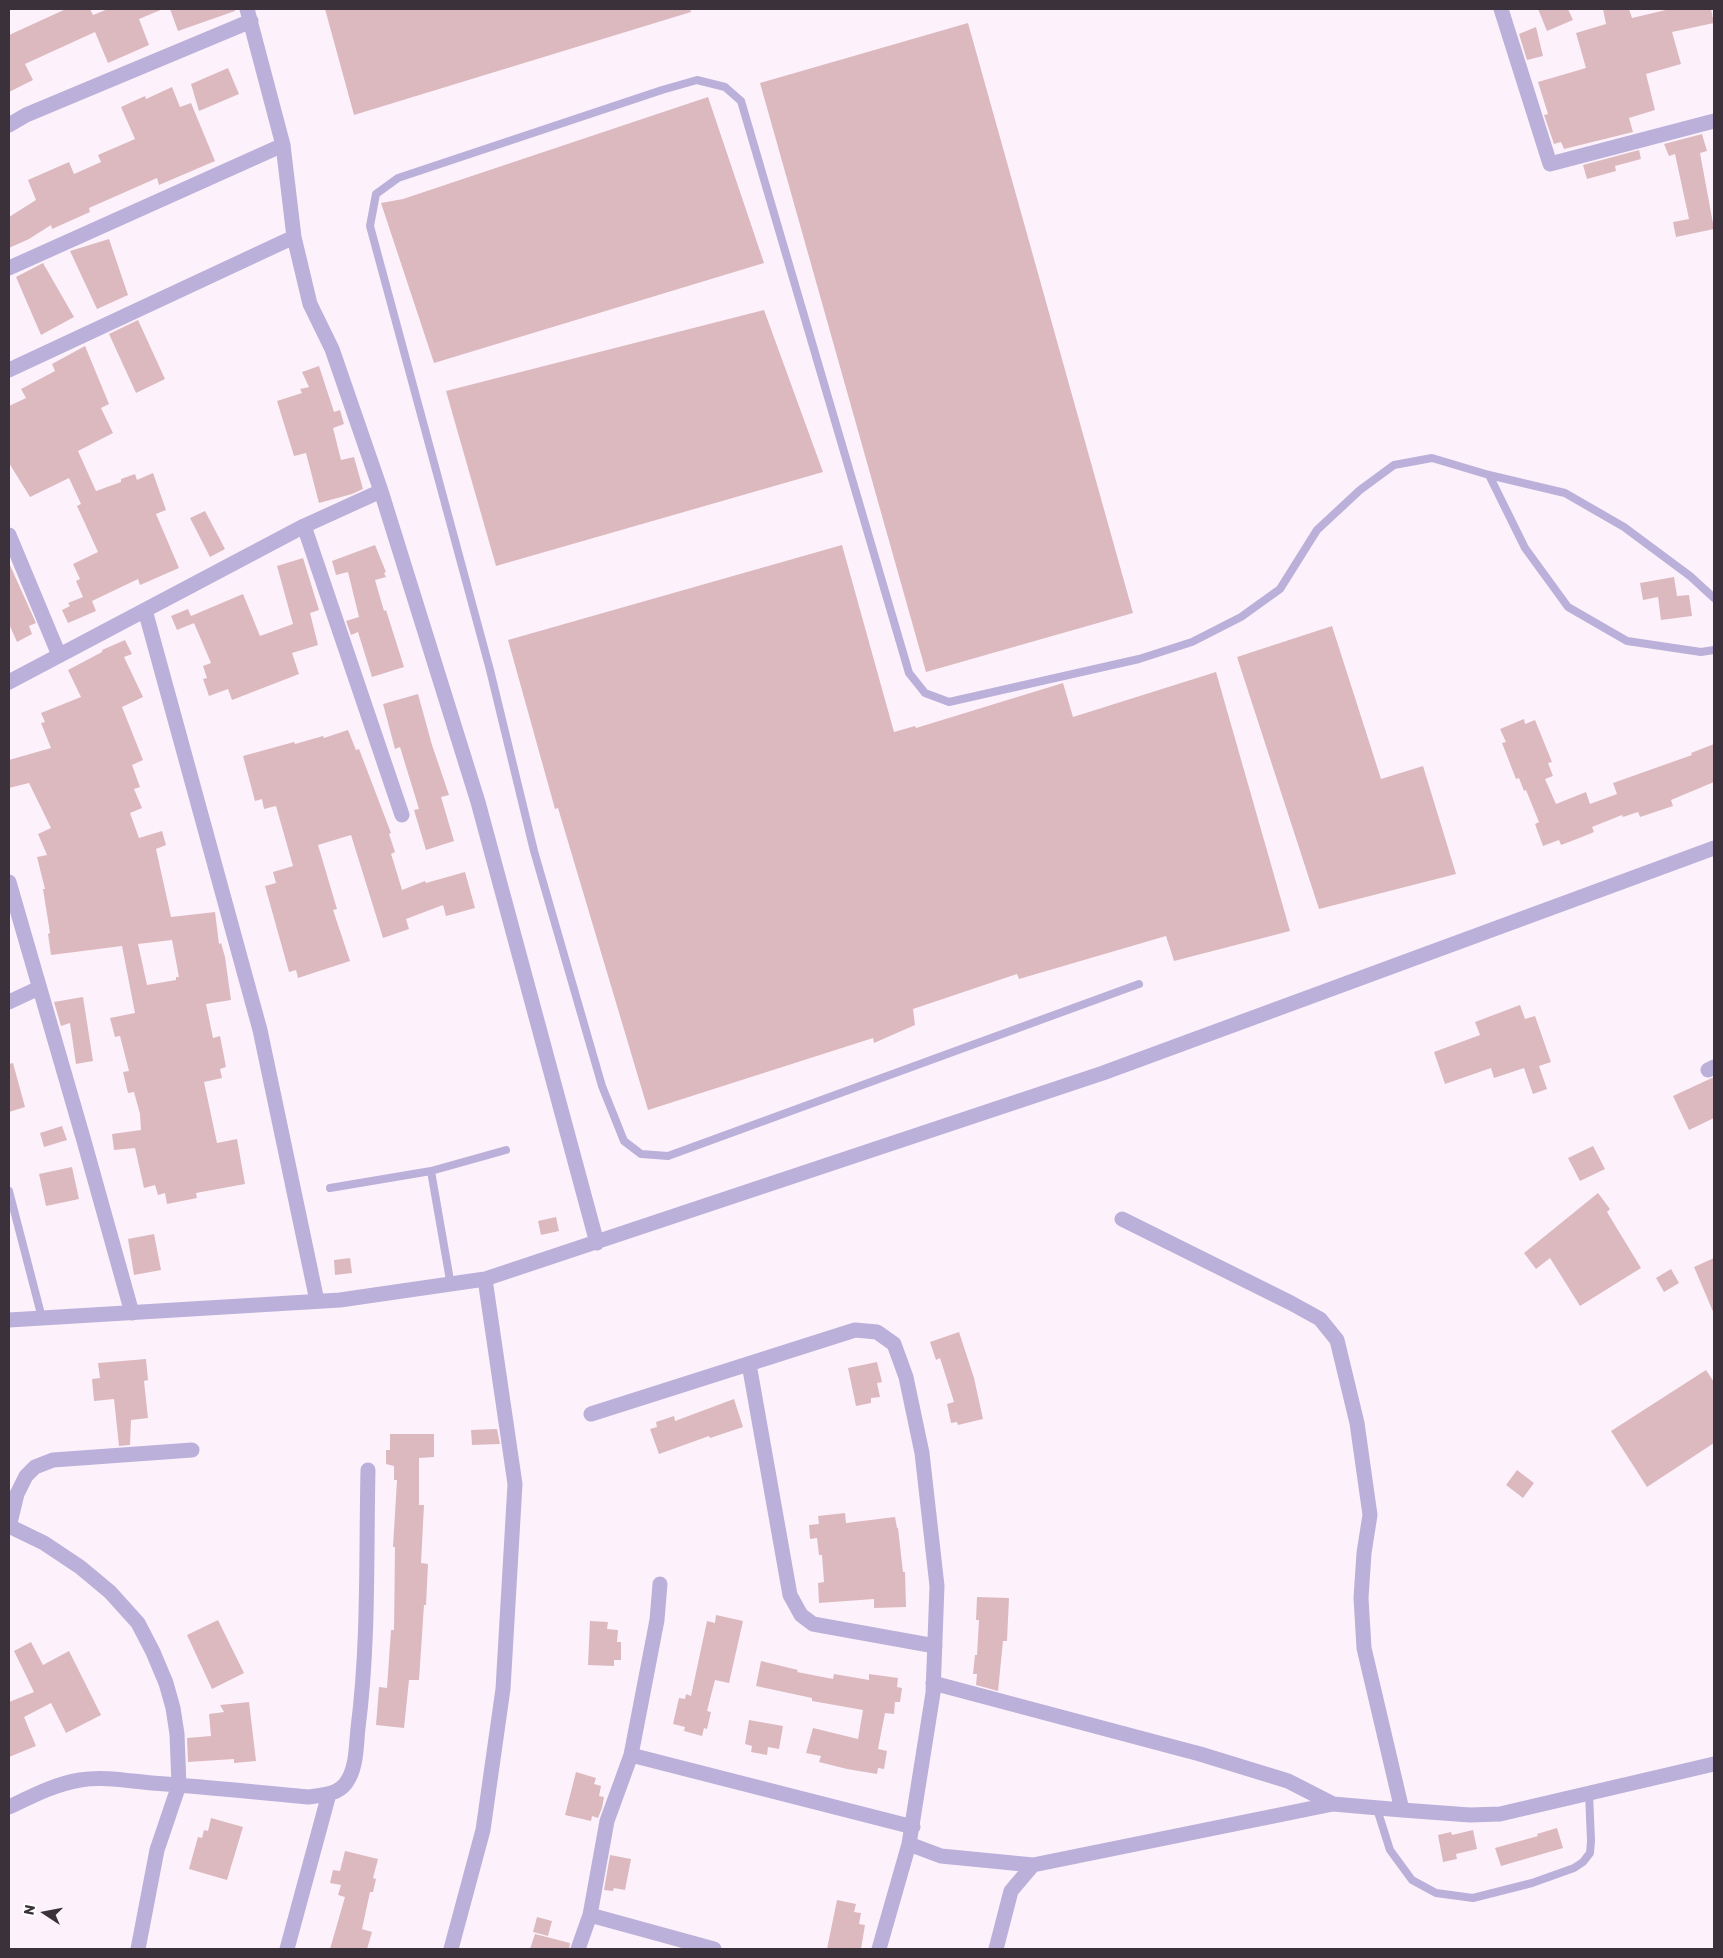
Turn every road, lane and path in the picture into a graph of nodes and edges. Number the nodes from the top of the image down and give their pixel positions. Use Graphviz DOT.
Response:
graph roads {
  1 [pos="1501,9"];
  2 [pos="249,15"];
  3 [pos="1714,121"];
  4 [pos="9,125"];
  5 [pos="282,145"];
  6 [pos="294,237"];
  7 [pos="9,268"];
  8 [pos="9,370"];
  9 [pos="1489,475"];
  10 [pos="381,491"];
  11 [pos="304,526"];
  12 [pos="9,535"];
  13 [pos="1714,598"];
  14 [pos="145,610"];
  15 [pos="1714,650"];
  16 [pos="59,655"];
  17 [pos="9,682"];
  18 [pos="402,815"];
  19 [pos="1714,848"];
  20 [pos="9,882"];
  21 [pos="1139,984"];
  22 [pos="39,988"];
  23 [pos="9,1002"];
  24 [pos="506,1150"];
  25 [pos="432,1171"];
  26 [pos="330,1188"];
  27 [pos="9,1191"];
  28 [pos="1122,1219"];
  29 [pos="597,1244"];
  30 [pos="485,1279"];
  31 [pos="450,1286"];
  32 [pos="316,1301"];
  33 [pos="132,1313"];
  34 [pos="42,1318"];
  35 [pos="9,1320"];
  36 [pos="749,1364"];
  37 [pos="591,1414"];
  38 [pos="192,1450"];
  39 [pos="368,1470"];
  40 [pos="9,1526"];
  41 [pos="660,1584"];
  42 [pos="935,1646"];
  43 [pos="933,1683"];
  44 [pos="631,1755"];
  45 [pos="1714,1764"];
  46 [pos="179,1785"];
  47 [pos="1589,1793"];
  48 [pos="329,1794"];
  49 [pos="1333,1804"];
  50 [pos="9,1807"];
  51 [pos="1377,1809"];
  52 [pos="1402,1810"];
  53 [pos="912,1827"];
  54 [pos="909,1844"];
  55 [pos="1033,1865"];
  56 [pos="590,1915"];
  57 [pos="138,1949"];
  58 [pos="287,1949"];
  59 [pos="451,1949"];
  60 [pos="578,1949"];
  61 [pos="714,1949"];
  62 [pos="879,1949"];
  63 [pos="996,1949"];
  1 -- 3 [label="street"];
  2 -- 4 [label="street"];
  2 -- 5 [label="street"];
  5 -- 6 [label="street"];
  5 -- 7 [label="street"];
  6 -- 8 [label="street"];
  6 -- 10 [label="street"];
  9 -- 13 [label="lane"];
  9 -- 15 [label="lane"];
  9 -- 21 [label="lane"];
  10 -- 11 [label="street"];
  10 -- 29 [label="street"];
  11 -- 14 [label="street"];
  11 -- 18 [label="street"];
  12 -- 16 [label="street"];
  14 -- 16 [label="street"];
  14 -- 32 [label="street"];
  16 -- 17 [label="street"];
  19 -- 29 [label="street"];
  20 -- 22 [label="street"];
  22 -- 23 [label="street"];
  22 -- 33 [label="street"];
  24 -- 25 [label="lane"];
  25 -- 26 [label="lane"];
  25 -- 31 [label="lane"];
  27 -- 34 [label="lane"];
  28 -- 52 [label="street"];
  29 -- 30 [label="street"];
  30 -- 31 [label="street"];
  30 -- 59 [label="street"];
  31 -- 32 [label="street"];
  32 -- 33 [label="street"];
  33 -- 34 [label="street"];
  34 -- 35 [label="street"];
  36 -- 37 [label="street"];
  36 -- 42 [label="street"];
  36 -- 42 [label="street"];
  38 -- 40 [label="street"];
  39 -- 48 [label="street"];
  40 -- 46 [label="street"];
  41 -- 44 [label="street"];
  42 -- 43 [label="street"];
  43 -- 49 [label="street"];
  43 -- 53 [label="street"];
  44 -- 53 [label="street"];
  44 -- 56 [label="street"];
  45 -- 47 [label="street"];
  46 -- 48 [label="street"];
  46 -- 50 [label="street"];
  46 -- 57 [label="street"];
  47 -- 51 [label="lane"];
  47 -- 52 [label="street"];
  48 -- 58 [label="street"];
  49 -- 51 [label="street"];
  49 -- 55 [label="street"];
  51 -- 52 [label="street"];
  53 -- 54 [label="street"];
  54 -- 55 [label="street"];
  54 -- 62 [label="street"];
  55 -- 63 [label="street"];
  56 -- 60 [label="street"];
  56 -- 61 [label="street"];
}
